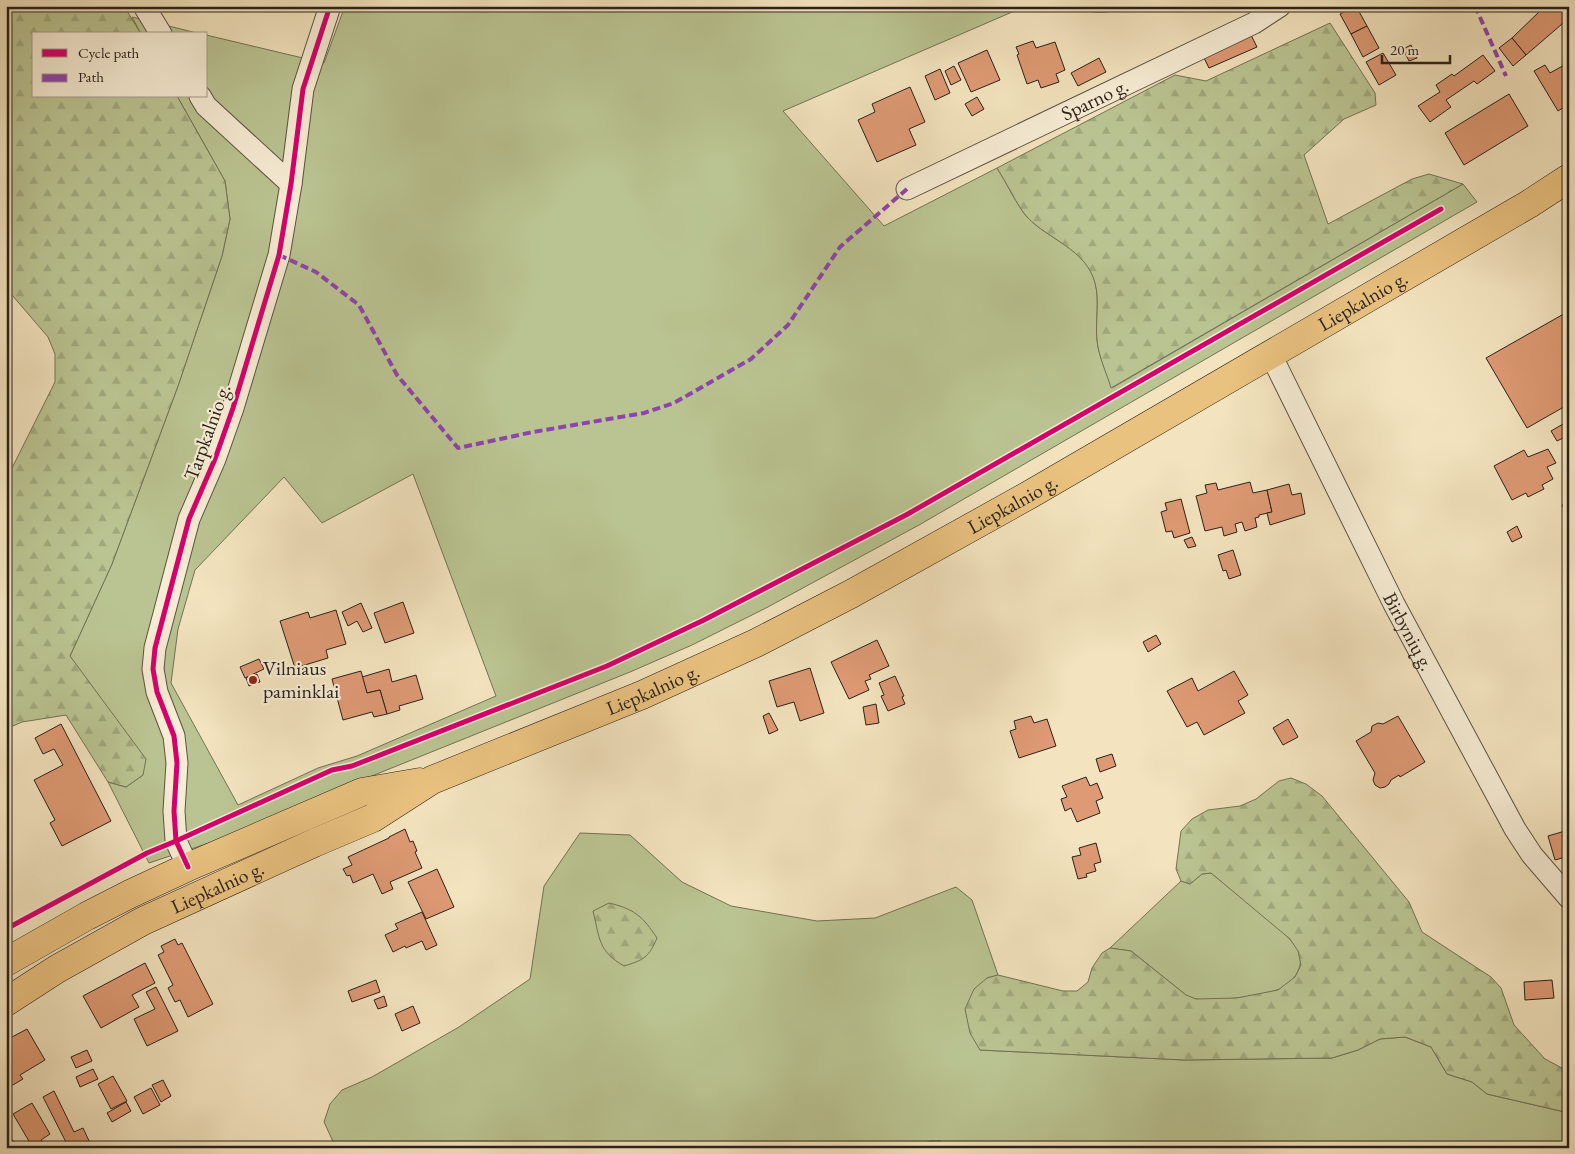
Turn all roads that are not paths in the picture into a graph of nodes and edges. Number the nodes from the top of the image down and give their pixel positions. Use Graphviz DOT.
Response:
graph roads {
  1 [pos="144,6"];
  2 [pos="330,6"];
  3 [pos="1280,6"];
  4 [pos="160,32"];
  5 [pos="201,98"];
  6 [pos="1569,178"];
  7 [pos="291,184"];
  8 [pos="907,189"];
  9 [pos="1270,353"];
  10 [pos="432,780"];
  11 [pos="188,867"];
  12 [pos="1569,898"];
  13 [pos="6,962"];
  14 [pos="6,1002"];
  1 -- 4 [label="street"];
  2 -- 7 [label="street, Tarpkalnio g."];
  3 -- 8 [label="street, Sparno g."];
  5 -- 7 [label="street"];
  6 -- 9 [label="main road, Liepkalnio g."];
  7 -- 11 [label="street, Tarpkalnio g."];
  9 -- 10 [label="main road, Liepkalnio g."];
  9 -- 12 [label="street, Birbynių g."];
  10 -- 11 [label="main road, Liepkalnio g."];
  10 -- 14 [label="main road, Liepkalnio g."];
  11 -- 13 [label="main road, Liepkalnio g."];
}
